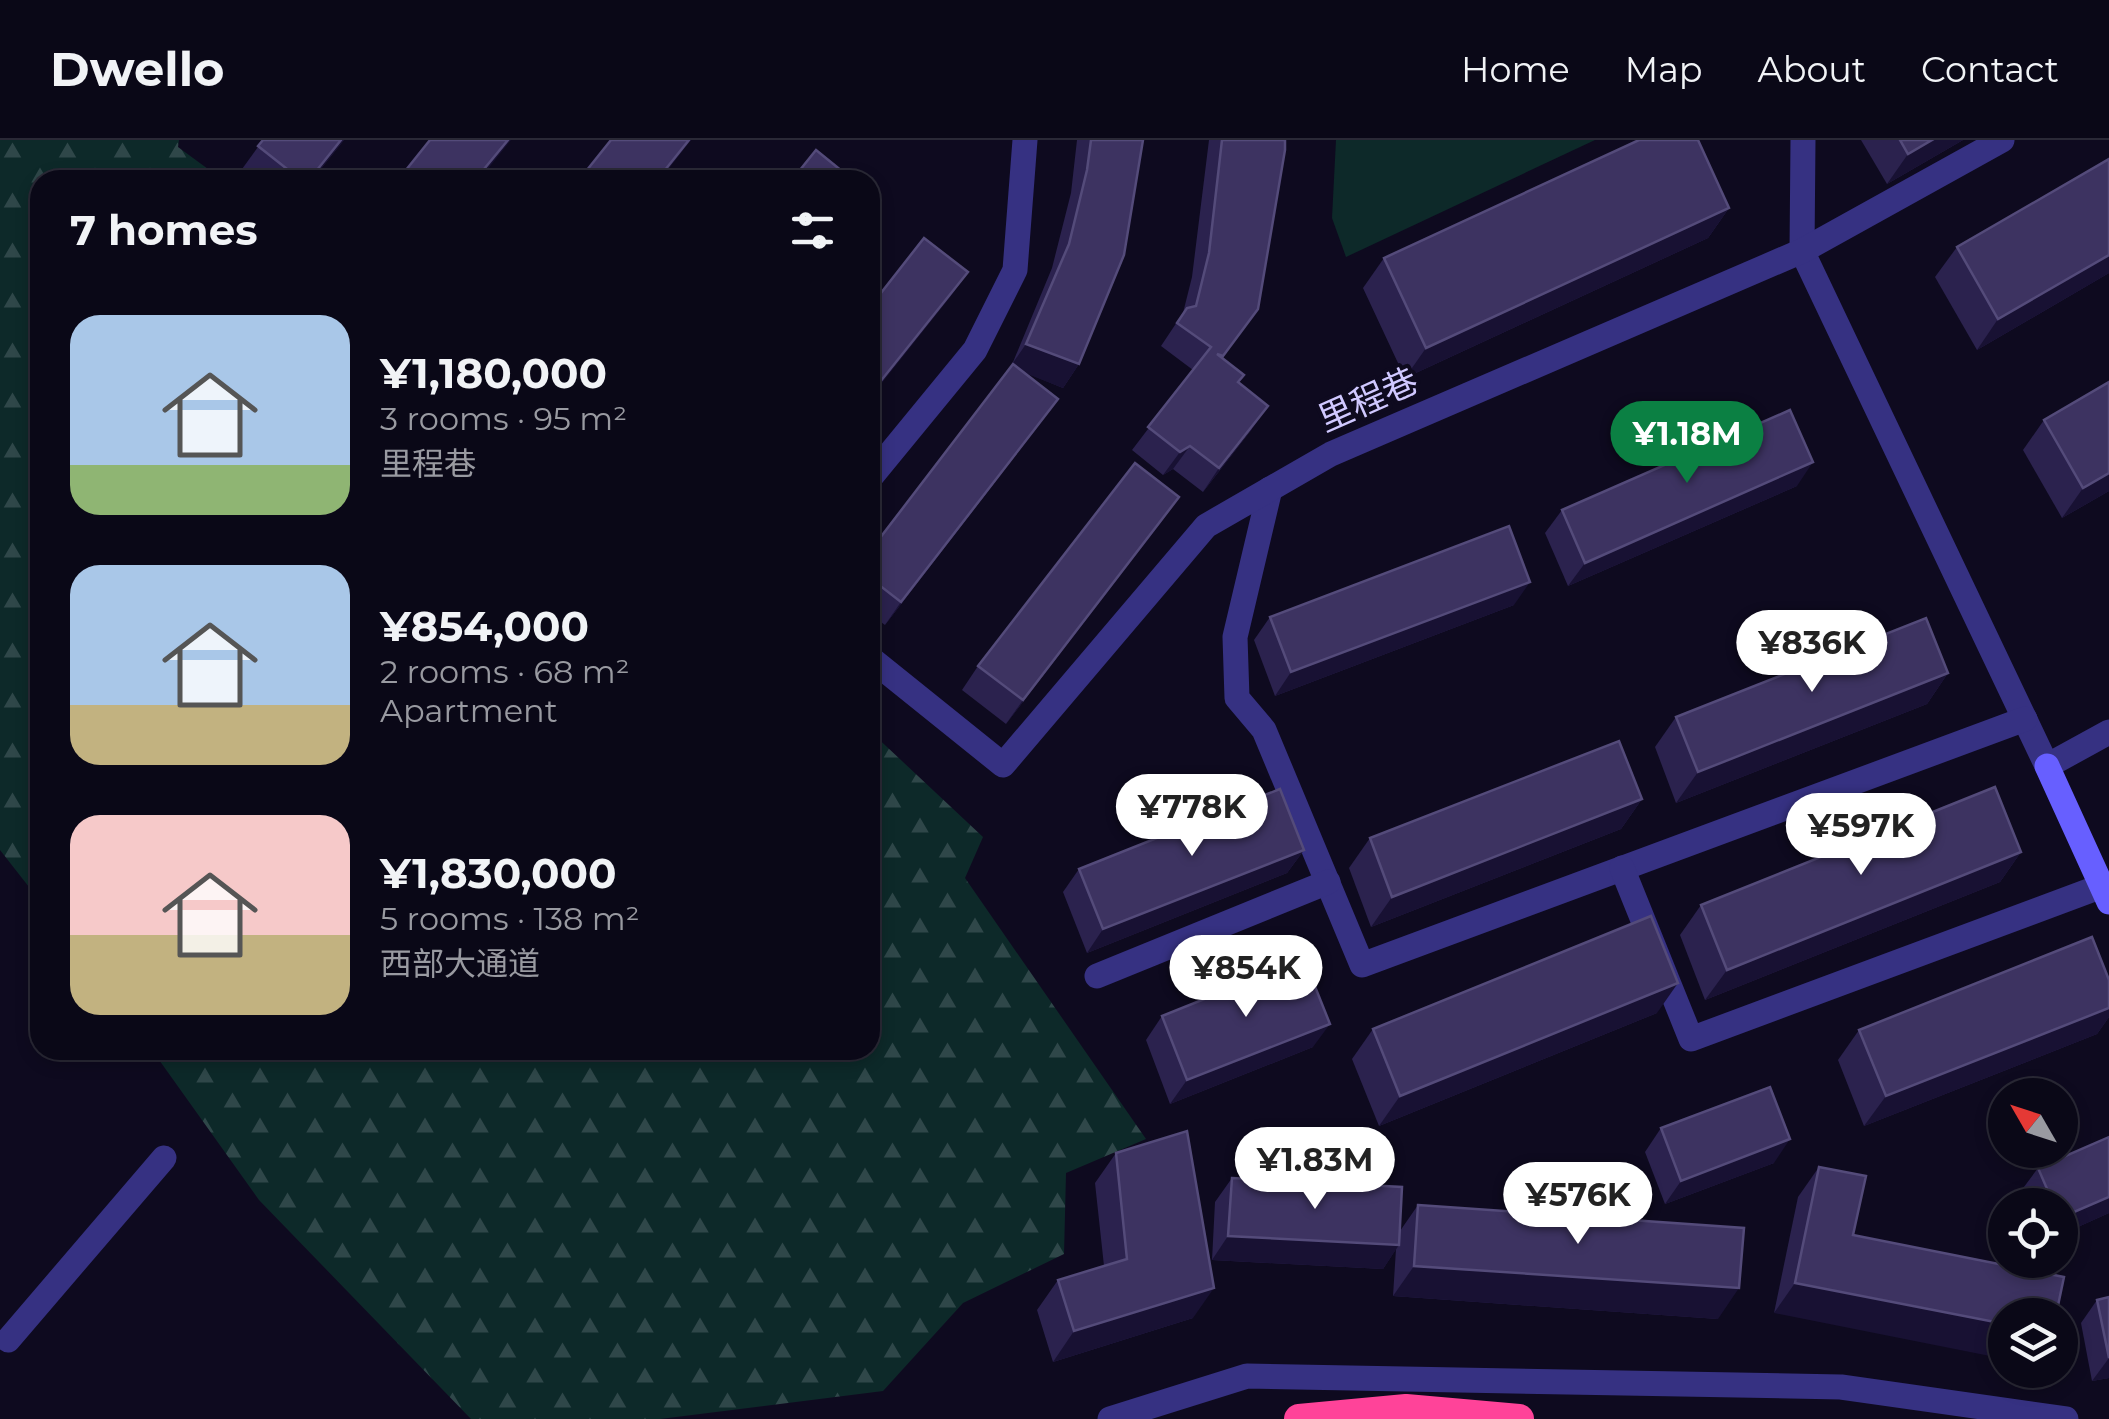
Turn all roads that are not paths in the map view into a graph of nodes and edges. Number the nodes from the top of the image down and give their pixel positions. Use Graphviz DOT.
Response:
graph roads {
  1 [pos="1026,140"];
  2 [pos="1803,140"];
  3 [pos="2002,140"];
  4 [pos="1802,251"];
  5 [pos="880,466"];
  6 [pos="1270,489"];
  7 [pos="880,666"];
  8 [pos="2025,718"];
  9 [pos="2109,732"];
  10 [pos="2047,766"];
  11 [pos="1622,868"];
  12 [pos="1328,882"];
  13 [pos="2106,894"];
  14 [pos="1097,976"];
  15 [pos="164,1158"];
  16 [pos="0,1312"];
  17 [pos="4,1346"];
  18 [pos="1414,1379"];
  19 [pos="1110,1419"];
  20 [pos="1299,1419"];
  21 [pos="1517,1419"];
  22 [pos="2066,1419"];
  1 -- 5 [label="street"];
  2 -- 4 [label="street"];
  3 -- 4 [label="street, 里程巷"];
  4 -- 6 [label="street, 里程巷"];
  4 -- 8 [label="street"];
  6 -- 7 [label="street, 里程巷"];
  6 -- 12 [label="street"];
  8 -- 10 [label="street"];
  8 -- 11 [label="street"];
  9 -- 10 [label="street"];
  10 -- 13 [label="street"];
  11 -- 12 [label="street"];
  11 -- 13 [label="street"];
  12 -- 14 [label="street"];
  15 -- 17 [label="street"];
  16 -- 17 [label="street"];
  18 -- 19 [label="street"];
  18 -- 21 [label="street"];
  18 -- 22 [label="street"];
  20 -- 21 [label="highway, bridge"];
}
